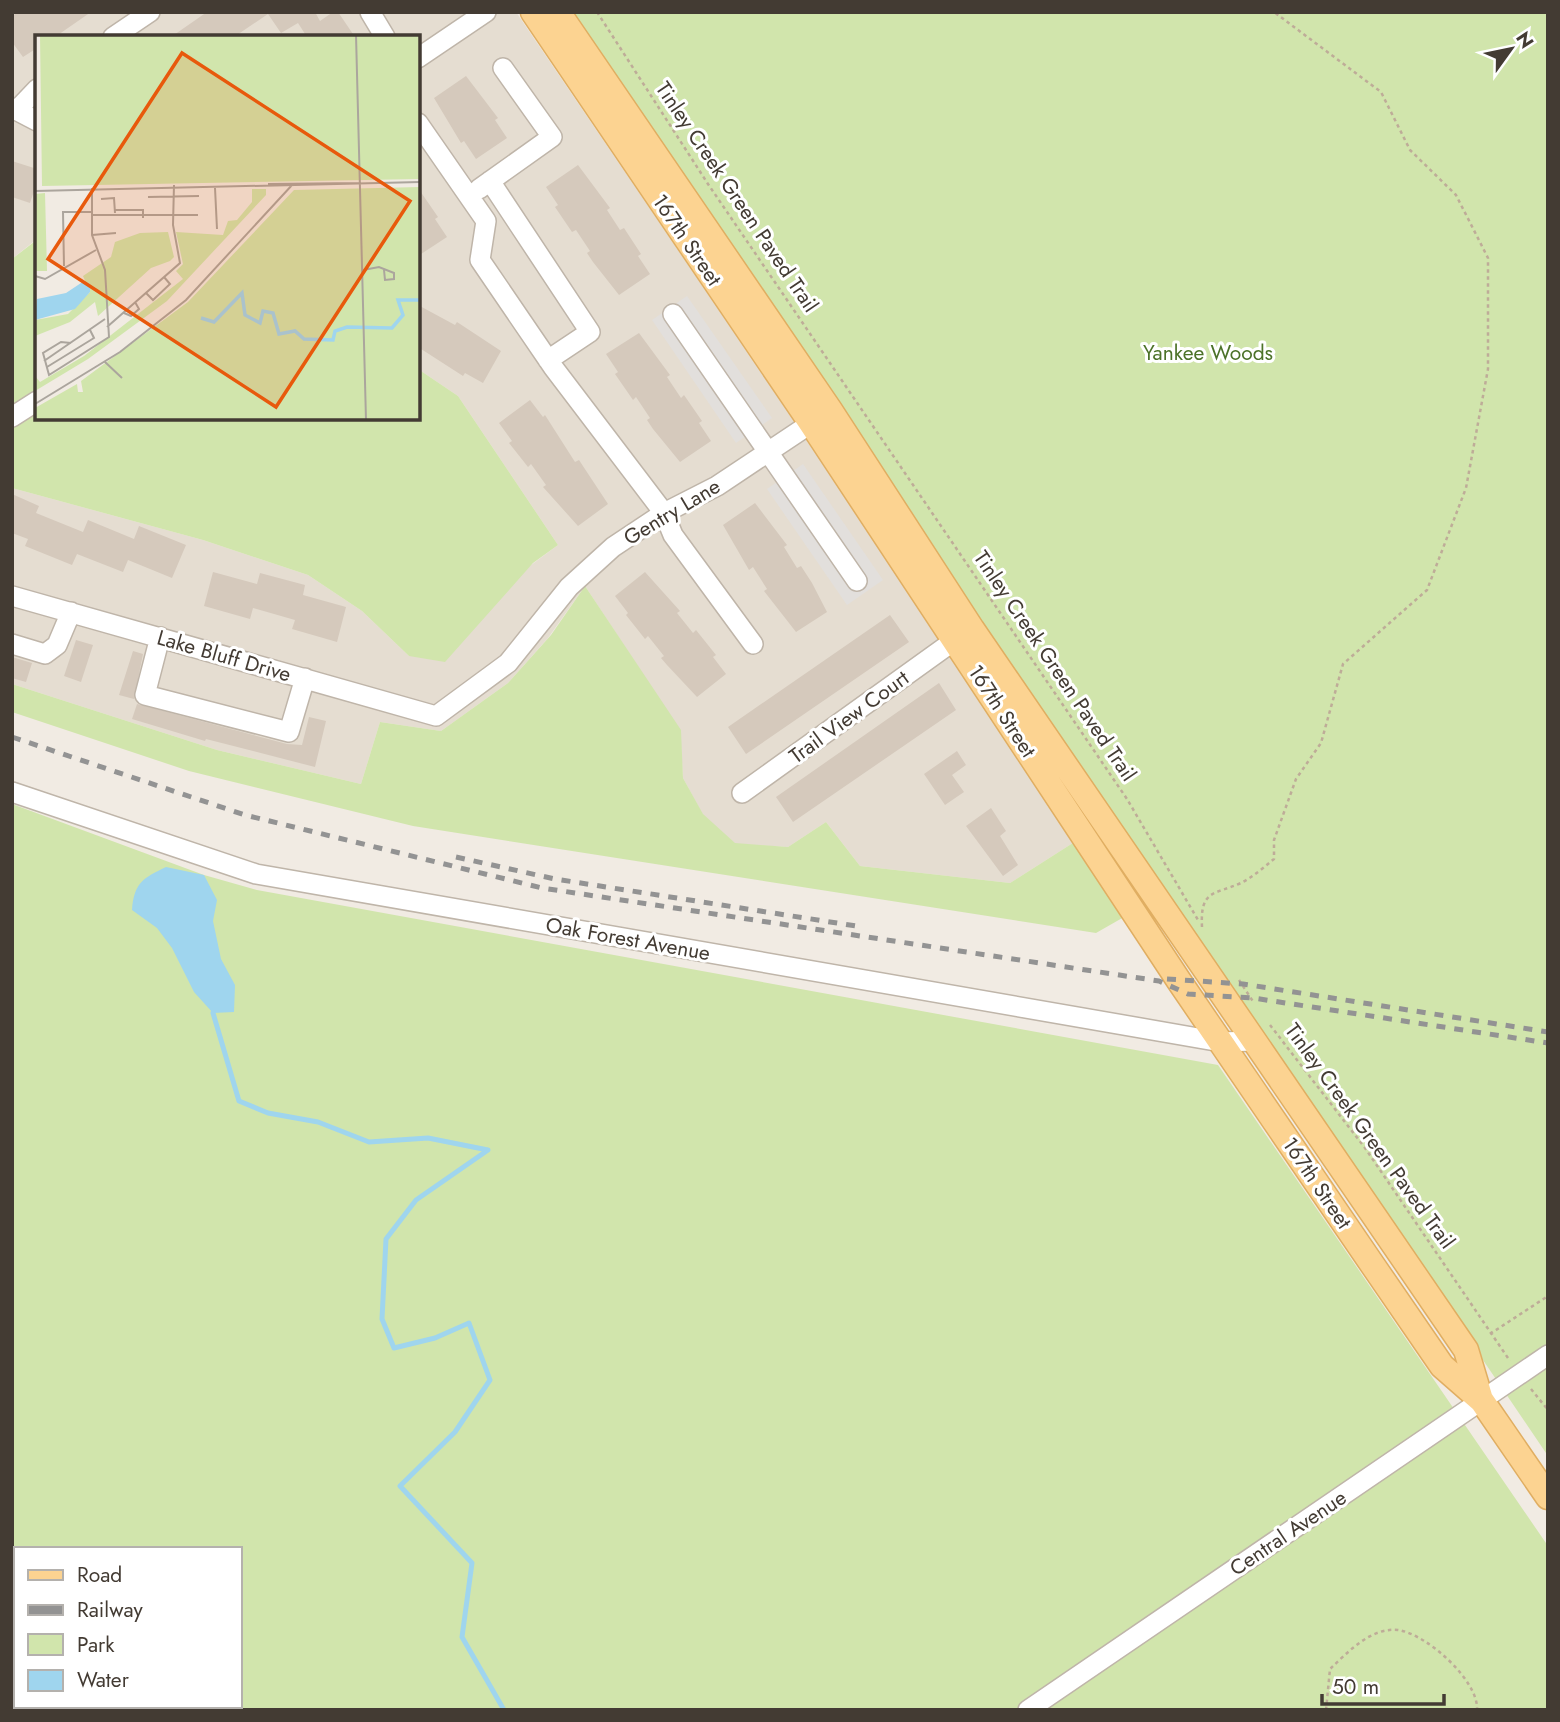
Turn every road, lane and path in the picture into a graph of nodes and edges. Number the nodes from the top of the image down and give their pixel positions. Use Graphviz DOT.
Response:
graph roads {
  1 [pos="150,12"];
  2 [pos="370,12"];
  3 [pos="486,12"];
  4 [pos="533,12"];
  5 [pos="558,12"];
  6 [pos="597,12"];
  7 [pos="1274,12"];
  8 [pos="116,35"];
  9 [pos="384,35"];
  10 [pos="420,57"];
  11 [pos="503,68"];
  12 [pos="35,91"];
  13 [pos="15,109"];
  14 [pos="35,120"];
  15 [pos="420,126"];
  16 [pos="489,181"];
  17 [pos="469,196"];
  18 [pos="673,314"];
  19 [pos="548,360"];
  20 [pos="35,402"];
  21 [pos="12,417"];
  22 [pos="820,417"];
  23 [pos="768,453"];
  24 [pos="664,513"];
  25 [pos="857,581"];
  26 [pos="12,596"];
  27 [pos="71,612"];
  28 [pos="160,638"];
  29 [pos="955,640"];
  30 [pos="12,644"];
  31 [pos="753,644"];
  32 [pos="305,678"];
  33 [pos="436,716"];
  34 [pos="12,792"];
  35 [pos="742,793"];
  36 [pos="1202,927"];
  37 [pos="1209,938"];
  38 [pos="1237,978"];
  39 [pos="1257,1010"];
  40 [pos="1260,1031"];
  41 [pos="1220,1042"];
  42 [pos="1548,1296"];
  43 [pos="1548,1355"];
  44 [pos="1540,1400"];
  45 [pos="1482,1401"];
  46 [pos="1548,1410"];
  47 [pos="1548,1497"];
  48 [pos="1028,1710"];
  49 [pos="1326,1710"];
  50 [pos="1477,1710"];
  1 -- 8 [label="street"];
  2 -- 9 [label="street"];
  3 -- 10 [label="street"];
  4 -- 22 [label="main road, 167th Street"];
  5 -- 22 [label="main road, 167th Street"];
  6 -- 36 [label="path, Tinley Creek Green Paved Trail"];
  7 -- 36 [label="path"];
  11 -- 16 [label="street"];
  12 -- 13 [label="street"];
  13 -- 14 [label="street"];
  15 -- 17 [label="street"];
  16 -- 17 [label="street"];
  16 -- 19 [label="street"];
  17 -- 19 [label="street"];
  18 -- 23 [label="street"];
  19 -- 24 [label="street"];
  20 -- 21 [label="street"];
  22 -- 23 [label="street, Gentry Lane"];
  22 -- 29 [label="main road, 167th Street"];
  22 -- 40 [label="main road, 167th Street"];
  23 -- 24 [label="street, Gentry Lane"];
  23 -- 25 [label="street"];
  24 -- 31 [label="street"];
  24 -- 33 [label="street, Gentry Lane"];
  26 -- 27 [label="street, Lake Bluff Drive"];
  27 -- 28 [label="street, Lake Bluff Drive"];
  27 -- 30 [label="street"];
  28 -- 32 [label="street, Lake Bluff Drive"];
  28 -- 32 [label="street"];
  29 -- 35 [label="street, Trail View Court"];
  29 -- 41 [label="main road, 167th Street"];
  32 -- 33 [label="street, Lake Bluff Drive"];
  34 -- 41 [label="street, Oak Forest Avenue"];
  36 -- 37 [label="path, Tinley Creek Green Paved Trail"];
  38 -- 39 [label="path"];
  40 -- 41 [label="street, Oak Forest Avenue"];
  40 -- 42 [label="path, Tinley Creek Green Paved Trail"];
  40 -- 45 [label="main road, 167th Street"];
  41 -- 45 [label="main road, 167th Street"];
  43 -- 45 [label="street, Central Avenue"];
  44 -- 46 [label="path"];
  45 -- 47 [label="main road, 167th Street"];
  45 -- 48 [label="street, Central Avenue"];
  49 -- 50 [label="path"];
}
